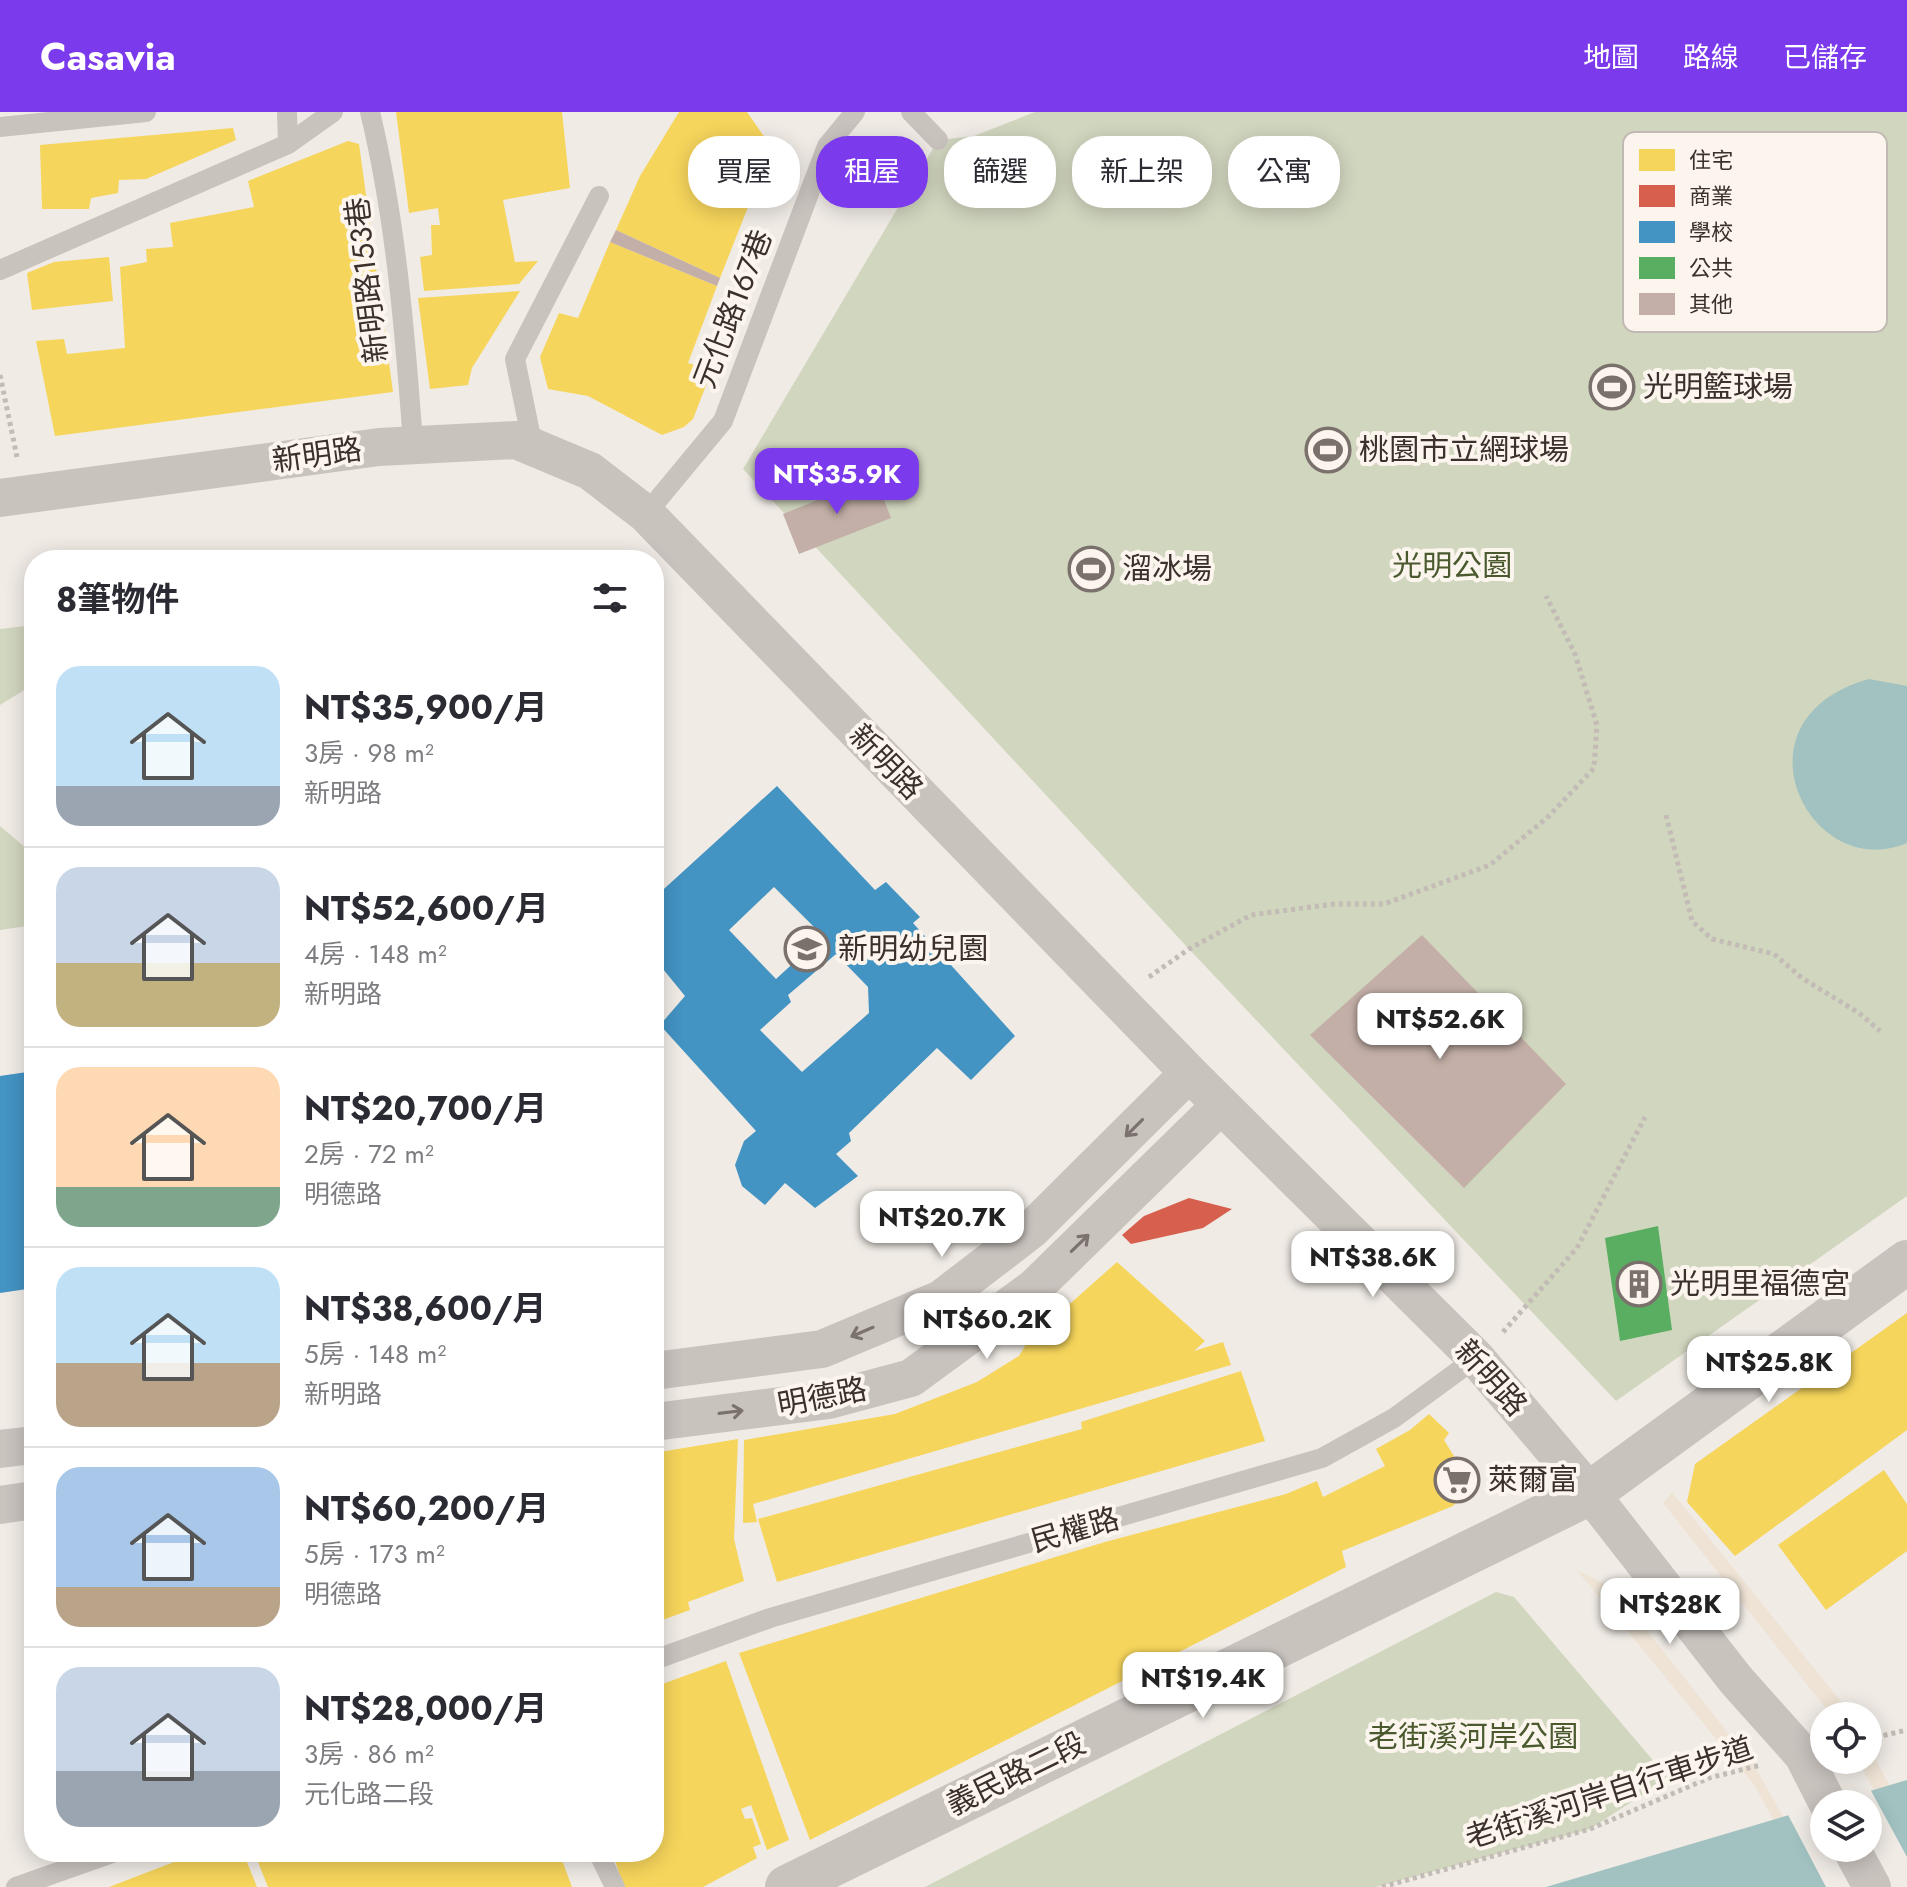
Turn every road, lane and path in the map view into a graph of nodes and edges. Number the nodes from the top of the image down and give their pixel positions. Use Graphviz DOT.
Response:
graph roads {
  1 [pos="146,112"];
  2 [pos="287,112"];
  3 [pos="333,112"];
  4 [pos="370,112"];
  5 [pos="855,112"];
  6 [pos="911,112"];
  7 [pos="0,127"];
  8 [pos="938,140"];
  9 [pos="288,144"];
  10 [pos="599,196"];
  11 [pos="0,270"];
  12 [pos="0,375"];
  13 [pos="413,443"];
  14 [pos="533,447"];
  15 [pos="10,483"];
  16 [pos="646,514"];
  17 [pos="1546,596"];
  18 [pos="1666,815"];
  19 [pos="1117,999"];
  20 [pos="1880,1031"];
  21 [pos="1189,1073"];
  22 [pos="1221,1105"];
  23 [pos="1645,1117"];
  24 [pos="1907,1262"];
  25 [pos="1476,1358"];
  26 [pos="664,1370"];
  27 [pos="664,1421"];
  28 [pos="24,1446"];
  29 [pos="0,1449"];
  30 [pos="1590,1493"];
  31 [pos="24,1501"];
  32 [pos="0,1505"];
  33 [pos="664,1656"];
  34 [pos="1907,1730"];
  35 [pos="1882,1736"];
  36 [pos="1803,1755"];
  37 [pos="1821,1790"];
  38 [pos="87,1862"];
  39 [pos="603,1862"];
  40 [pos="1859,1862"];
  41 [pos="16,1887"];
  42 [pos="615,1887"];
  43 [pos="787,1887"];
  44 [pos="1382,1887"];
  45 [pos="1872,1887"];
  1 -- 7 [label="lane"];
  2 -- 9 [label="lane"];
  3 -- 9 [label="lane"];
  4 -- 13 [label="lane, 新明路153巷"];
  5 -- 16 [label="lane, 元化路167巷"];
  6 -- 8 [label="lane"];
  9 -- 11 [label="lane"];
  10 -- 14 [label="lane"];
  12 -- 15 [label="path"];
  13 -- 14 [label="street, 新明路"];
  13 -- 15 [label="street, 新明路"];
  14 -- 16 [label="street, 新明路"];
  16 -- 19 [label="street, 新明路"];
  17 -- 19 [label="path"];
  18 -- 20 [label="path"];
  19 -- 21 [label="street, 新明路"];
  21 -- 22 [label="street, 新明路"];
  21 -- 26 [label="street, 明德路, one-way"];
  22 -- 25 [label="street, 新明路"];
  27 -- 22 [label="street, 明德路, one-way"];
  23 -- 25 [label="path"];
  24 -- 30 [label="street"];
  25 -- 30 [label="street, 新明路"];
  25 -- 33 [label="lane, 民權路"];
  28 -- 29 [label="street"];
  30 -- 36 [label="street, 新明路"];
  30 -- 43 [label="street, 義民路二段"];
  31 -- 32 [label="street"];
  34 -- 35 [label="path"];
  36 -- 37 [label="street, 新明路"];
  36 -- 44 [label="path, 老街溪河岸自行車步道"];
  38 -- 41 [label="lane"];
  39 -- 42 [label="lane"];
  40 -- 45 [label="street"];
}
